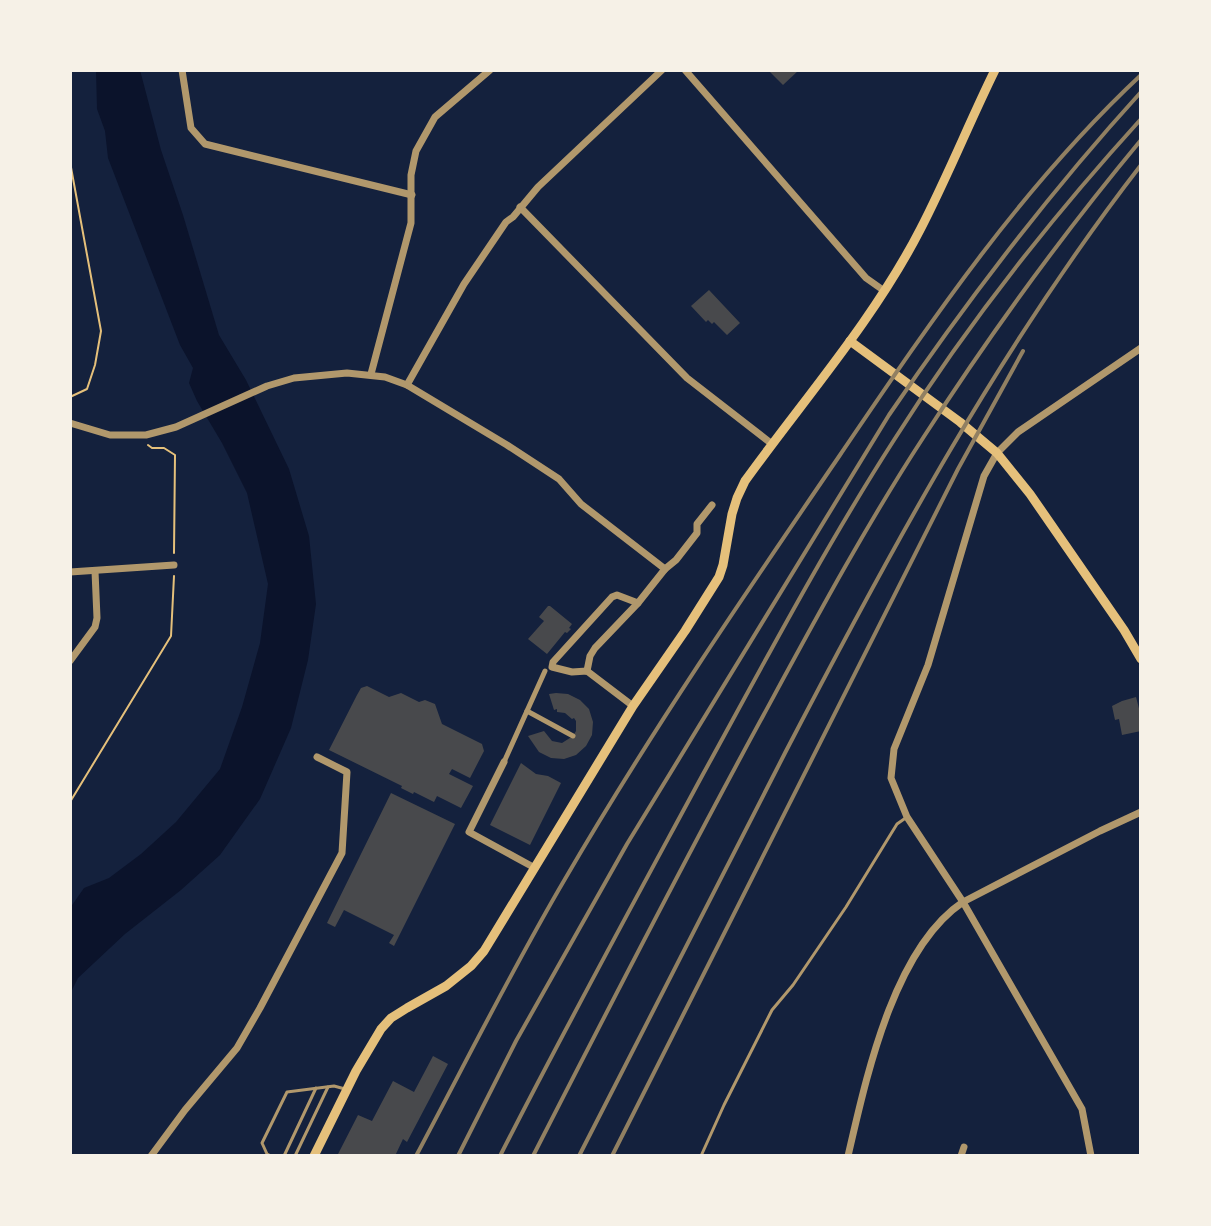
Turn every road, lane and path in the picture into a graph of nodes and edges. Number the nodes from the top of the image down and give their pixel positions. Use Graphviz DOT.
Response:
graph roads {
  1 [pos="182,70"];
  2 [pos="490,70"];
  3 [pos="662,70"];
  4 [pos="685,70"];
  5 [pos="995,70"];
  6 [pos="70,162"];
  7 [pos="412,195"];
  8 [pos="520,207"];
  9 [pos="883,290"];
  10 [pos="850,341"];
  11 [pos="1141,348"];
  12 [pos="371,374"];
  13 [pos="407,385"];
  14 [pos="70,397"];
  15 [pos="70,423"];
  16 [pos="146,435"];
  17 [pos="772,444"];
  18 [pos="997,453"];
  19 [pos="712,505"];
  20 [pos="174,565"];
  21 [pos="665,569"];
  22 [pos="95,571"];
  23 [pos="70,572"];
  24 [pos="638,603"];
  25 [pos="1141,659"];
  26 [pos="70,661"];
  27 [pos="549,669"];
  28 [pos="587,671"];
  29 [pos="633,706"];
  30 [pos="527,711"];
  31 [pos="573,736"];
  32 [pos="317,757"];
  33 [pos="504,762"];
  34 [pos="70,802"];
  35 [pos="1141,812"];
  36 [pos="907,817"];
  37 [pos="535,868"];
  38 [pos="963,902"];
  39 [pos="328,1087"];
  40 [pos="316,1088"];
  41 [pos="347,1090"];
  42 [pos="964,1147"];
  43 [pos="151,1156"];
  44 [pos="271,1156"];
  45 [pos="284,1156"];
  46 [pos="295,1156"];
  47 [pos="314,1156"];
  48 [pos="701,1156"];
  49 [pos="848,1156"];
  50 [pos="961,1156"];
  51 [pos="1091,1156"];
  1 -- 7 [label="street"];
  2 -- 7 [label="street"];
  3 -- 8 [label="street"];
  4 -- 9 [label="street"];
  5 -- 9 [label="main road"];
  6 -- 14 [label="path"];
  7 -- 12 [label="street"];
  8 -- 13 [label="street"];
  8 -- 17 [label="street"];
  9 -- 10 [label="main road"];
  10 -- 17 [label="main road"];
  10 -- 18 [label="main road"];
  11 -- 18 [label="street"];
  12 -- 13 [label="street"];
  12 -- 16 [label="street"];
  13 -- 21 [label="street"];
  15 -- 16 [label="street"];
  16 -- 20 [label="path"];
  17 -- 29 [label="main road"];
  18 -- 25 [label="main road"];
  18 -- 36 [label="street"];
  19 -- 21 [label="street"];
  20 -- 22 [label="street"];
  20 -- 34 [label="path"];
  21 -- 24 [label="street"];
  22 -- 23 [label="street"];
  22 -- 26 [label="street"];
  24 -- 27 [label="street"];
  24 -- 28 [label="street"];
  27 -- 28 [label="street"];
  27 -- 30 [label="street"];
  28 -- 29 [label="street"];
  29 -- 37 [label="main road"];
  30 -- 31 [label="street"];
  30 -- 33 [label="street"];
  32 -- 43 [label="street"];
  33 -- 37 [label="street"];
  35 -- 38 [label="street"];
  36 -- 38 [label="street"];
  36 -- 48 [label="lane"];
  37 -- 41 [label="main road"];
  38 -- 49 [label="street"];
  38 -- 51 [label="street"];
  39 -- 40 [label="lane"];
  39 -- 41 [label="lane"];
  39 -- 46 [label="lane"];
  40 -- 44 [label="lane"];
  40 -- 45 [label="lane"];
  41 -- 47 [label="main road"];
  42 -- 50 [label="street"];
}
